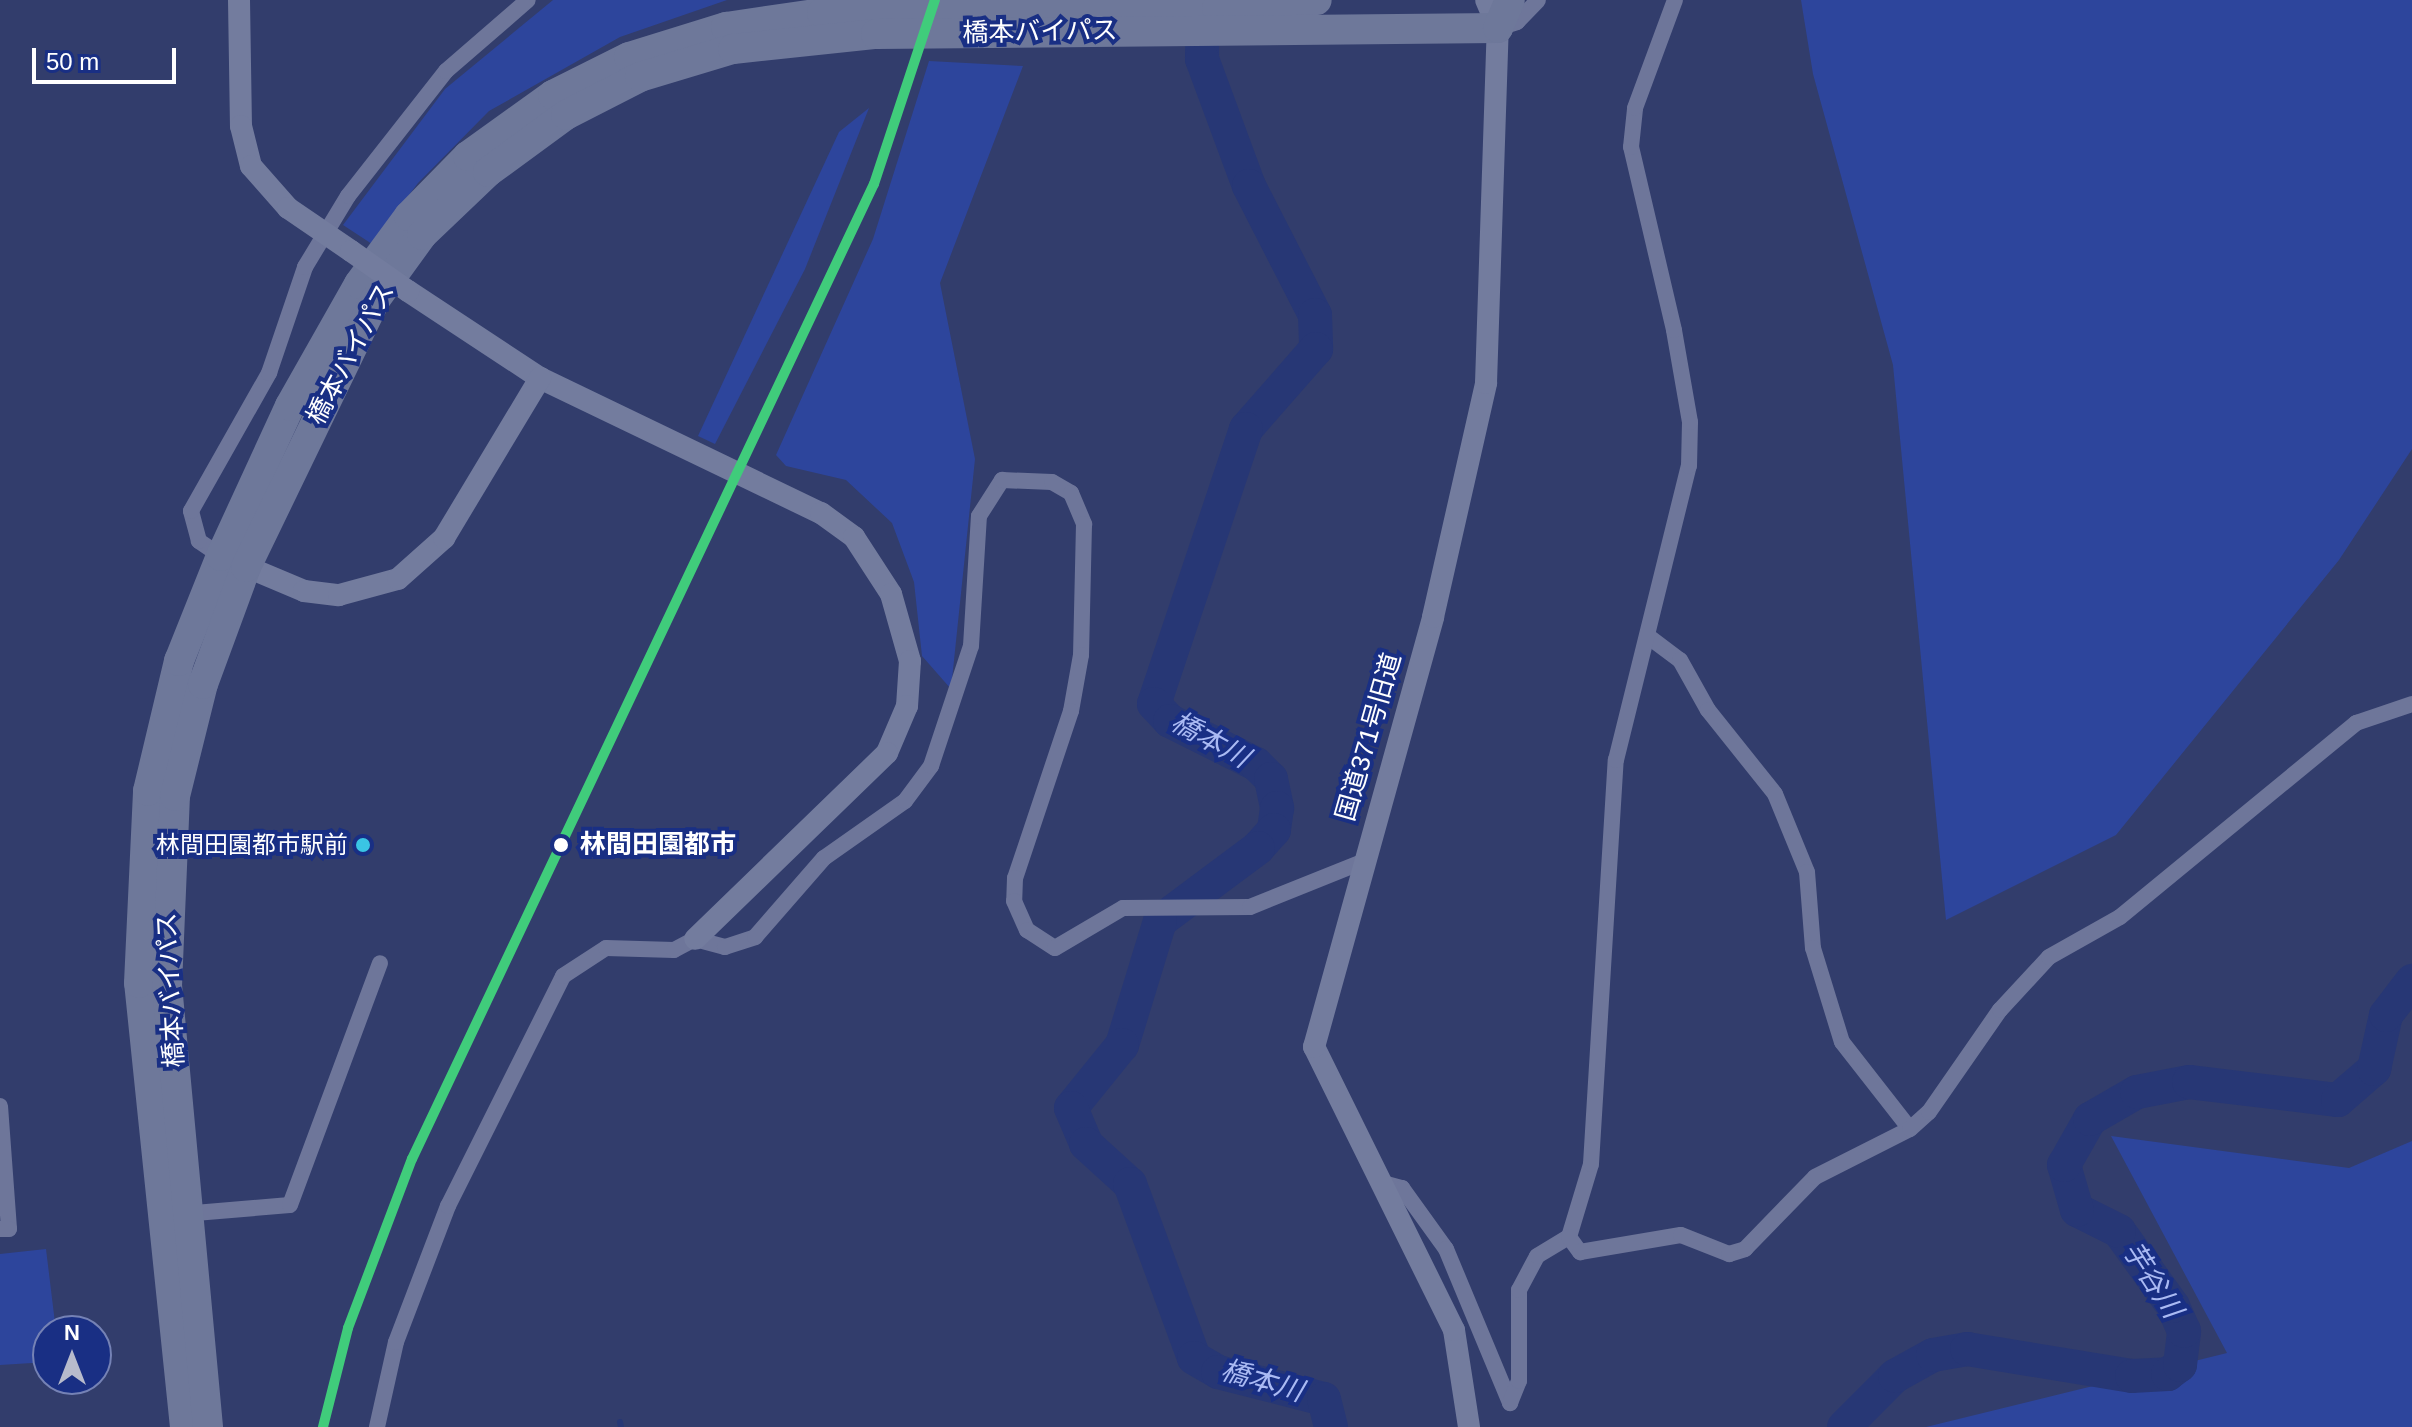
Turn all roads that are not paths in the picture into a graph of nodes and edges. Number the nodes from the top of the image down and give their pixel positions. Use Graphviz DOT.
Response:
graph roads {
  1 [pos="239,0"];
  2 [pos="528,0"];
  3 [pos="1317,0"];
  4 [pos="1675,0"];
  5 [pos="1507,5"];
  6 [pos="1052,20"];
  7 [pos="328,235"];
  8 [pos="540,378"];
  9 [pos="234,562"];
  10 [pos="1649,637"];
  11 [pos="2412,704"];
  12 [pos="1362,862"];
  13 [pos="695,939"];
  14 [pos="380,963"];
  15 [pos="0,1106"];
  16 [pos="1910,1129"];
  17 [pos="1383,1183"];
  18 [pos="175,1215"];
  19 [pos="0,1229"];
  20 [pos="1569,1237"];
  21 [pos="185,1427"];
  22 [pos="208,1427"];
  23 [pos="377,1427"];
  24 [pos="1469,1427"];
  1 -- 7 [label="street"];
  2 -- 7 [label="street"];
  3 -- 6 [label="highway, 橋本バイパス"];
  4 -- 10 [label="street"];
  5 -- 6 [label="highway, 橋本バイパス"];
  5 -- 12 [label="street, 国道371号旧道"];
  6 -- 9 [label="highway, 橋本バイパス"];
  7 -- 8 [label="street, bridge"];
  7 -- 9 [label="street"];
  8 -- 9 [label="street"];
  8 -- 13 [label="street"];
  9 -- 18 [label="highway, 橋本バイパス"];
  10 -- 16 [label="street"];
  10 -- 20 [label="street"];
  11 -- 16 [label="street"];
  12 -- 13 [label="street"];
  12 -- 17 [label="street, 国道371号旧道"];
  13 -- 23 [label="street"];
  14 -- 18 [label="street"];
  15 -- 19 [label="street"];
  16 -- 20 [label="street"];
  17 -- 20 [label="street"];
  17 -- 24 [label="street, 国道371号旧道"];
  18 -- 21 [label="highway, 橋本バイパス"];
  18 -- 22 [label="highway, 橋本バイパス"];
}
